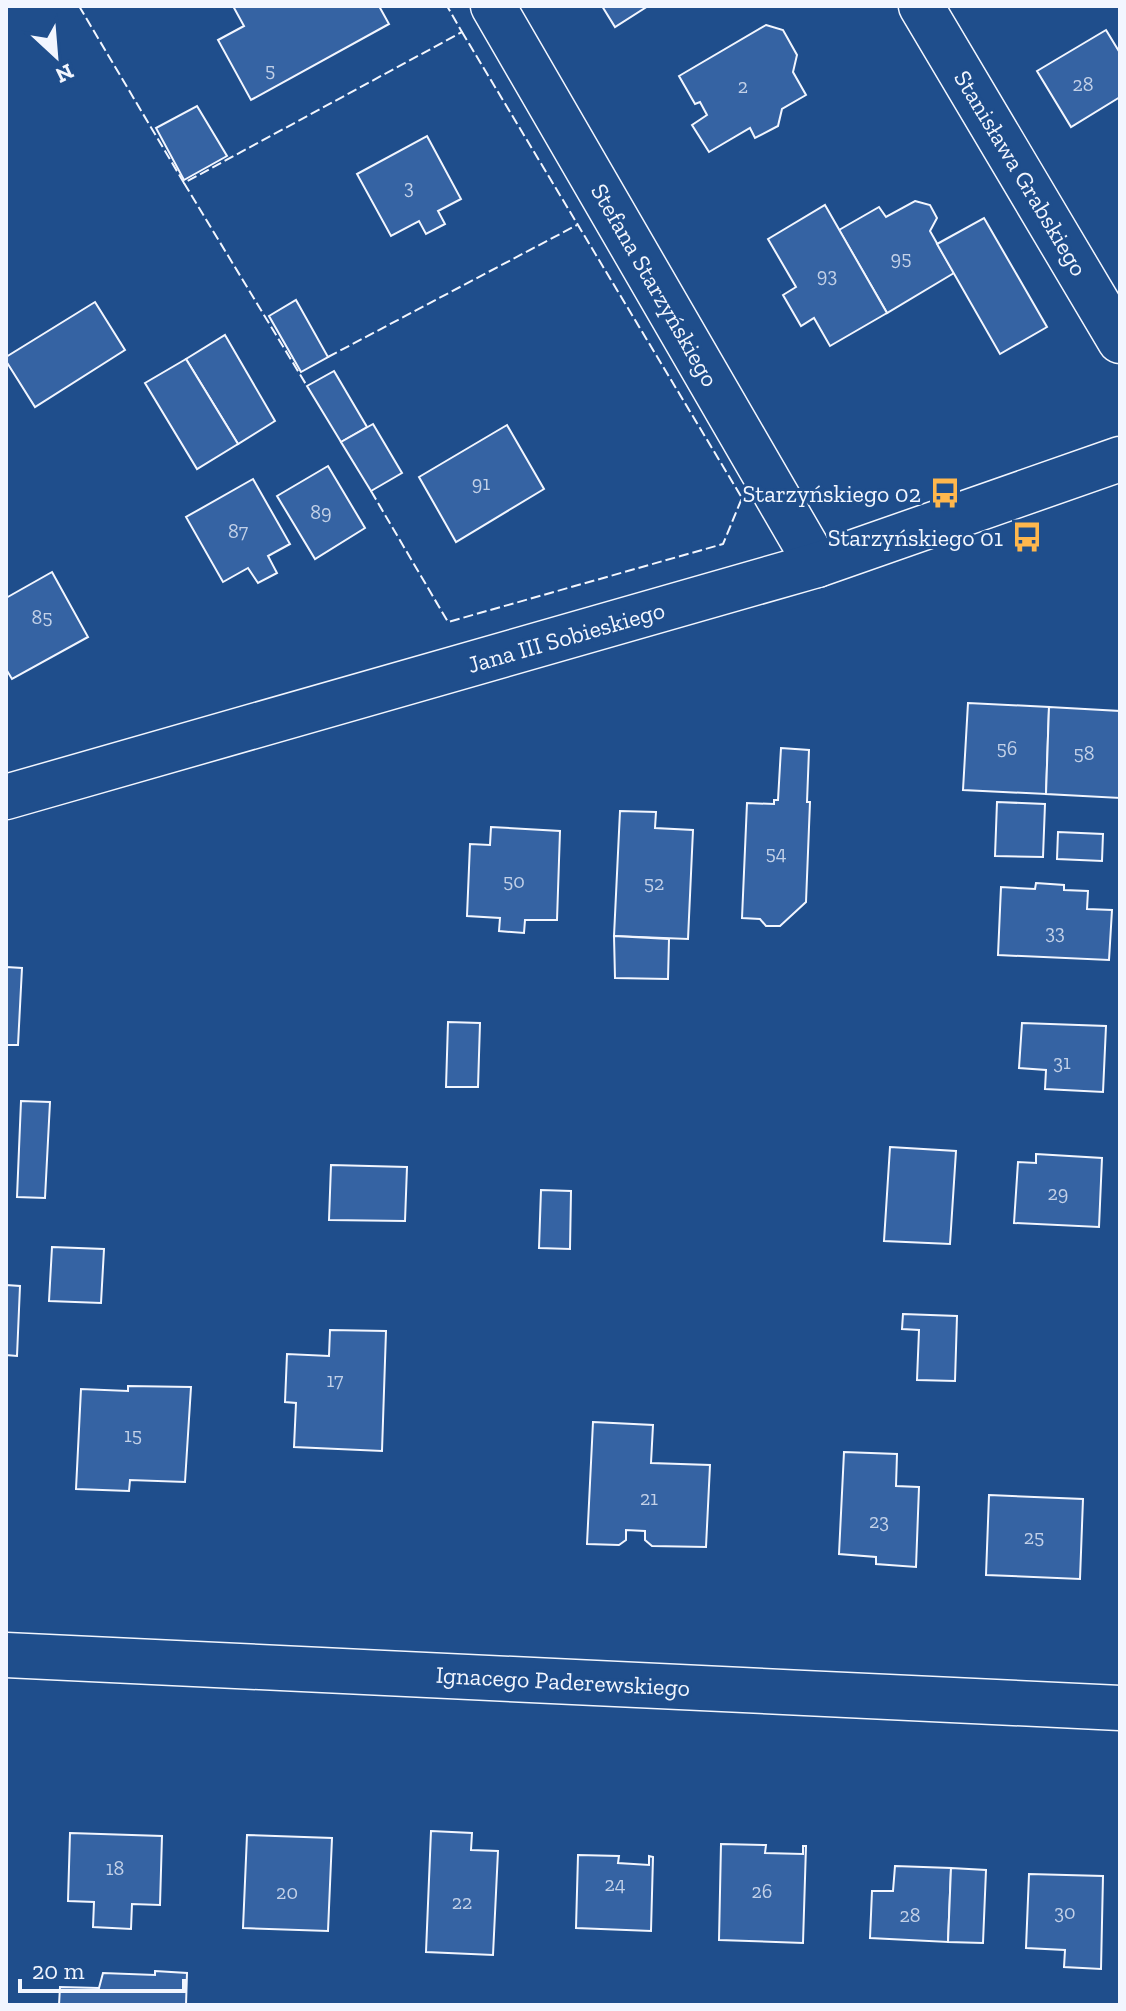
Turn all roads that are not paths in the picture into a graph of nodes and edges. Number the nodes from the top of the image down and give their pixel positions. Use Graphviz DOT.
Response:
graph roads {
  1 [pos="493,6"];
  2 [pos="921,6"];
  3 [pos="1120,341"];
  4 [pos="1120,459"];
  5 [pos="817,565"];
  6 [pos="6,797"];
  7 [pos="6,1655"];
  8 [pos="1120,1708"];
  1 -- 5 [label="street, Stefana Starzyńskiego"];
  2 -- 3 [label="street, Stanisława Grabskiego"];
  4 -- 5 [label="street, Jana III Sobieskiego"];
  5 -- 6 [label="street, Jana III Sobieskiego"];
  7 -- 8 [label="street, Ignacego Paderewskiego"];
}
